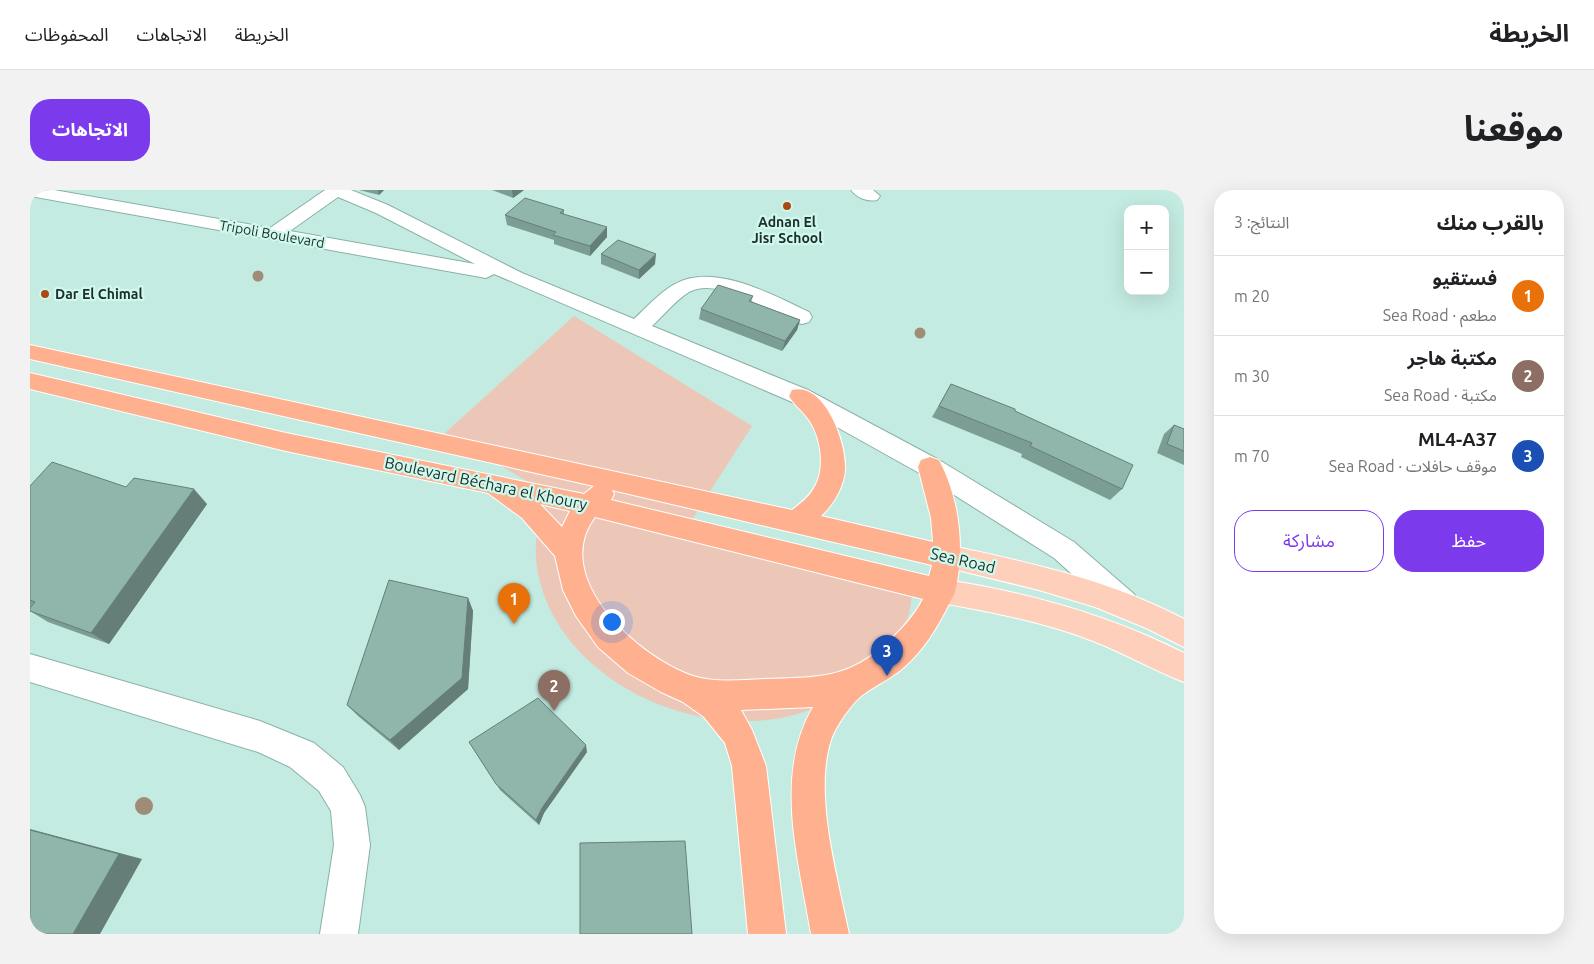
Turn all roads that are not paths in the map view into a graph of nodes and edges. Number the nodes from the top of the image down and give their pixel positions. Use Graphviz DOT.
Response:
graph roads {
  1 [pos="336,190"];
  2 [pos="34,195"];
  3 [pos="274,234"];
  4 [pos="515,277"];
  5 [pos="802,317"];
  6 [pos="637,328"];
  7 [pos="30,352"];
  8 [pos="30,381"];
  9 [pos="800,396"];
  10 [pos="310,412"];
  11 [pos="286,442"];
  12 [pos="930,466"];
  13 [pos="616,480"];
  14 [pos="487,482"];
  15 [pos="588,505"];
  16 [pos="734,507"];
  17 [pos="796,521"];
  18 [pos="899,545"];
  19 [pos="568,552"];
  20 [pos="947,557"];
  21 [pos="900,581"];
  22 [pos="941,591"];
  23 [pos="1124,603"];
  24 [pos="1181,626"];
  25 [pos="30,668"];
  26 [pos="1184,668"];
  27 [pos="852,684"];
  28 [pos="692,691"];
  29 [pos="339,934"];
  30 [pos="767,934"];
  31 [pos="830,934"];
  1 -- 3 [label="street"];
  1 -- 4 [label="street"];
  2 -- 3 [label="street, Tripoli Boulevard"];
  3 -- 4 [label="street, Tripoli Boulevard"];
  4 -- 6 [label="street"];
  5 -- 6 [label="street"];
  6 -- 9 [label="street"];
  7 -- 10 [label="highway, Boulevard Béchara el Khoury"];
  8 -- 11 [label="highway, Boulevard Béchara el Khoury"];
  9 -- 12 [label="street"];
  9 -- 17 [label="highway"];
  10 -- 11 [label="highway"];
  10 -- 13 [label="highway, Boulevard Béchara el Khoury"];
  11 -- 14 [label="highway, Boulevard Béchara el Khoury"];
  12 -- 20 [label="highway"];
  12 -- 23 [label="street"];
  13 -- 15 [label="highway"];
  13 -- 16 [label="highway, Boulevard Béchara el Khoury"];
  14 -- 15 [label="highway, Boulevard Béchara el Khoury"];
  14 -- 19 [label="highway"];
  15 -- 19 [label="highway"];
  15 -- 21 [label="highway, Boulevard Béchara el Khoury"];
  16 -- 17 [label="highway, Sea Road"];
  17 -- 18 [label="highway, Sea Road"];
  18 -- 20 [label="highway, Sea Road"];
  18 -- 21 [label="highway"];
  19 -- 28 [label="highway"];
  20 -- 22 [label="highway"];
  20 -- 23 [label="main road, Sea Road"];
  21 -- 22 [label="highway, Boulevard Béchara el Khoury"];
  22 -- 26 [label="main road, Sea Road"];
  22 -- 27 [label="highway"];
  23 -- 24 [label="main road, Sea Road"];
  25 -- 29 [label="street"];
  27 -- 28 [label="highway"];
  27 -- 31 [label="highway"];
  28 -- 30 [label="highway"];
}
